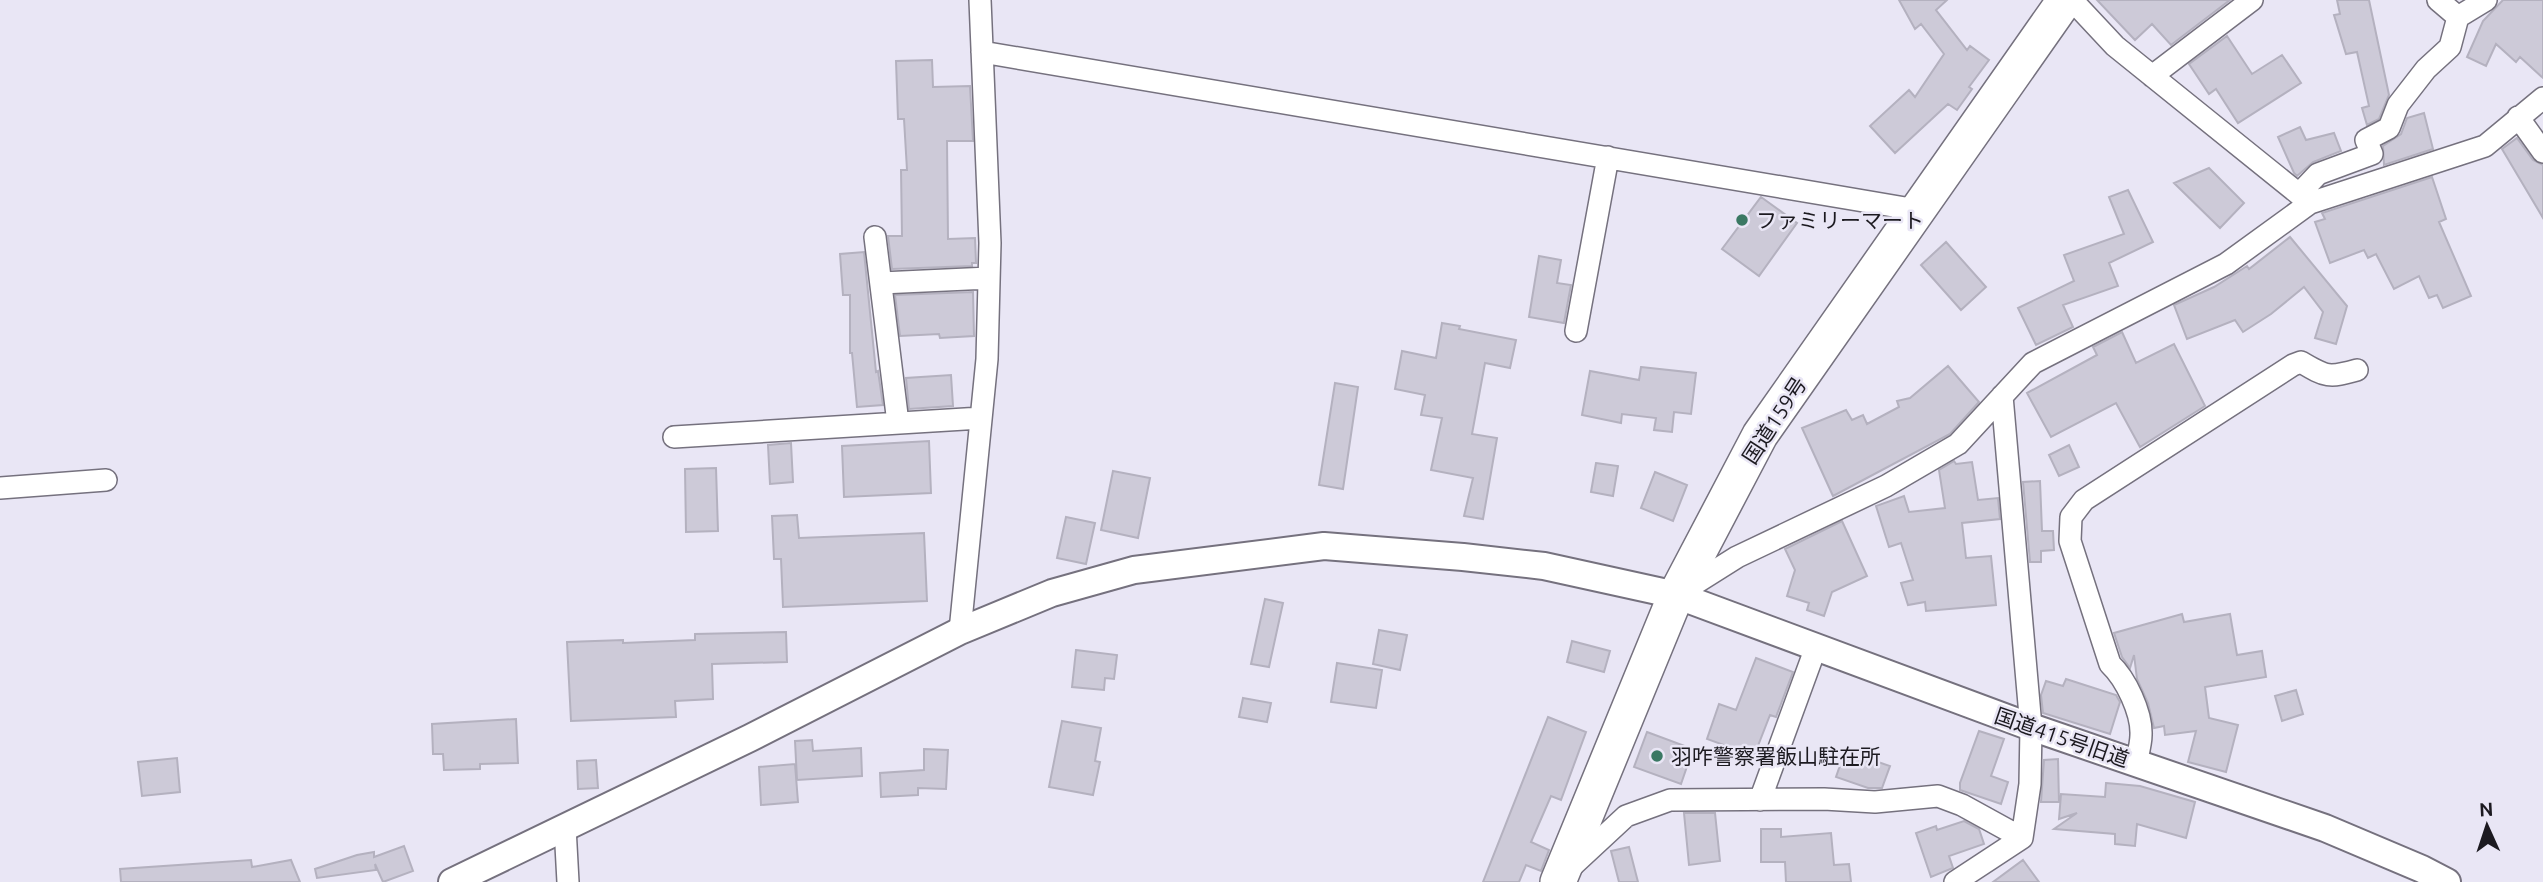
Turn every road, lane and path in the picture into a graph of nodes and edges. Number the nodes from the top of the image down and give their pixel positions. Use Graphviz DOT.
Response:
graph roads {
  1 [pos="980,0"];
  2 [pos="2065,0"];
  3 [pos="2072,0"];
  4 [pos="2252,0"];
  5 [pos="2438,0"];
  6 [pos="2486,0"];
  7 [pos="2458,17"];
  8 [pos="982,52"];
  9 [pos="2152,76"];
  10 [pos="2543,98"];
  11 [pos="2518,117"];
  12 [pos="2543,152"];
  13 [pos="1608,157"];
  14 [pos="2304,198"];
  15 [pos="1917,210"];
  16 [pos="875,237"];
  17 [pos="989,278"];
  18 [pos="881,283"];
  19 [pos="1576,331"];
  20 [pos="2357,370"];
  21 [pos="2002,396"];
  22 [pos="981,418"];
  23 [pos="898,423"];
  24 [pos="674,437"];
  25 [pos="106,480"];
  26 [pos="0,488"];
  27 [pos="1676,595"];
  28 [pos="960,631"];
  29 [pos="1816,647"];
  30 [pos="2031,727"];
  31 [pos="2136,763"];
  32 [pos="1760,800"];
  33 [pos="565,827"];
  34 [pos="2022,838"];
  35 [pos="1560,878"];
  36 [pos="452,882"];
  37 [pos="568,882"];
  38 [pos="1955,882"];
  39 [pos="2447,882"];
  1 -- 8 [label="street"];
  2 -- 15 [label="highway, 国道159号"];
  3 -- 9 [label="street"];
  4 -- 9 [label="street"];
  5 -- 7 [label="street"];
  6 -- 7 [label="street"];
  7 -- 14 [label="street"];
  8 -- 13 [label="street"];
  8 -- 17 [label="street"];
  9 -- 14 [label="street"];
  10 -- 11 [label="street"];
  11 -- 12 [label="street"];
  11 -- 14 [label="street"];
  13 -- 15 [label="street"];
  13 -- 19 [label="street"];
  14 -- 21 [label="street"];
  15 -- 27 [label="highway, 国道159号"];
  16 -- 18 [label="street"];
  17 -- 18 [label="street"];
  17 -- 22 [label="street"];
  18 -- 23 [label="street"];
  20 -- 31 [label="street"];
  21 -- 27 [label="street"];
  21 -- 30 [label="street"];
  22 -- 23 [label="street"];
  22 -- 28 [label="street"];
  23 -- 24 [label="street"];
  25 -- 26 [label="street"];
  27 -- 28 [label="street, 国道415号旧道"];
  27 -- 29 [label="street, 国道415号旧道"];
  27 -- 35 [label="highway, 国道159号"];
  28 -- 33 [label="street, 国道415号旧道"];
  29 -- 30 [label="street, 国道415号旧道"];
  29 -- 32 [label="street"];
  30 -- 31 [label="street, 国道415号旧道"];
  30 -- 34 [label="street"];
  31 -- 39 [label="street, 国道415号旧道"];
  32 -- 34 [label="street"];
  32 -- 35 [label="street"];
  33 -- 36 [label="street, 国道415号旧道"];
  33 -- 37 [label="street"];
  34 -- 38 [label="street"];
}
